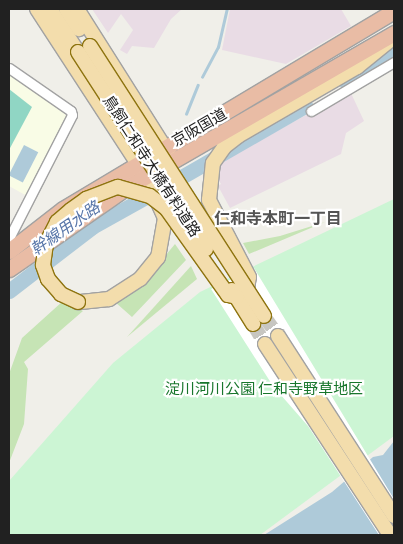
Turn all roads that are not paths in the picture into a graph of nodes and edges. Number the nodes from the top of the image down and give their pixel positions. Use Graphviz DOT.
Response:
graph roads {
  1 [pos="37,9"];
  2 [pos="50,9"];
  3 [pos="66,9"];
  4 [pos="77,9"];
  5 [pos="394,11"];
  6 [pos="394,32"];
  7 [pos="394,37"];
  8 [pos="84,49"];
  9 [pos="394,62"];
  10 [pos="9,68"];
  11 [pos="327,93"];
  12 [pos="311,111"];
  13 [pos="164,147"];
  14 [pos="173,161"];
  15 [pos="142,170"];
  16 [pos="9,238"];
  17 [pos="9,250"];
  18 [pos="9,269"];
  19 [pos="242,293"];
  20 [pos="259,320"];
  21 [pos="278,336"];
  22 [pos="265,344"];
  23 [pos="394,516"];
  24 [pos="390,535"];
  1 -- 15 [label="main road"];
  2 -- 8 [label="main road, 鳥飼仁和寺大橋有料道路"];
  3 -- 8 [label="main road, 鳥飼仁和寺大橋有料道路"];
  4 -- 13 [label="main road"];
  5 -- 13 [label="highway, 京阪国道"];
  6 -- 14 [label="highway, 京阪国道"];
  7 -- 11 [label="main road"];
  8 -- 19 [label="main road, 鳥飼仁和寺大橋有料道路, bridge"];
  9 -- 11 [label="street"];
  10 -- 16 [label="street"];
  11 -- 12 [label="street"];
  11 -- 19 [label="main road"];
  13 -- 14 [label="main road"];
  13 -- 15 [label="highway, 京阪国道"];
  14 -- 15 [label="highway, 京阪国道"];
  15 -- 17 [label="highway, 京阪国道"];
  15 -- 18 [label="highway, 京阪国道"];
  15 -- 19 [label="main road, bridge"];
  19 -- 20 [label="main road, 鳥飼仁和寺大橋有料道路, bridge"];
  21 -- 23 [label="main road"];
  22 -- 24 [label="main road"];
}
